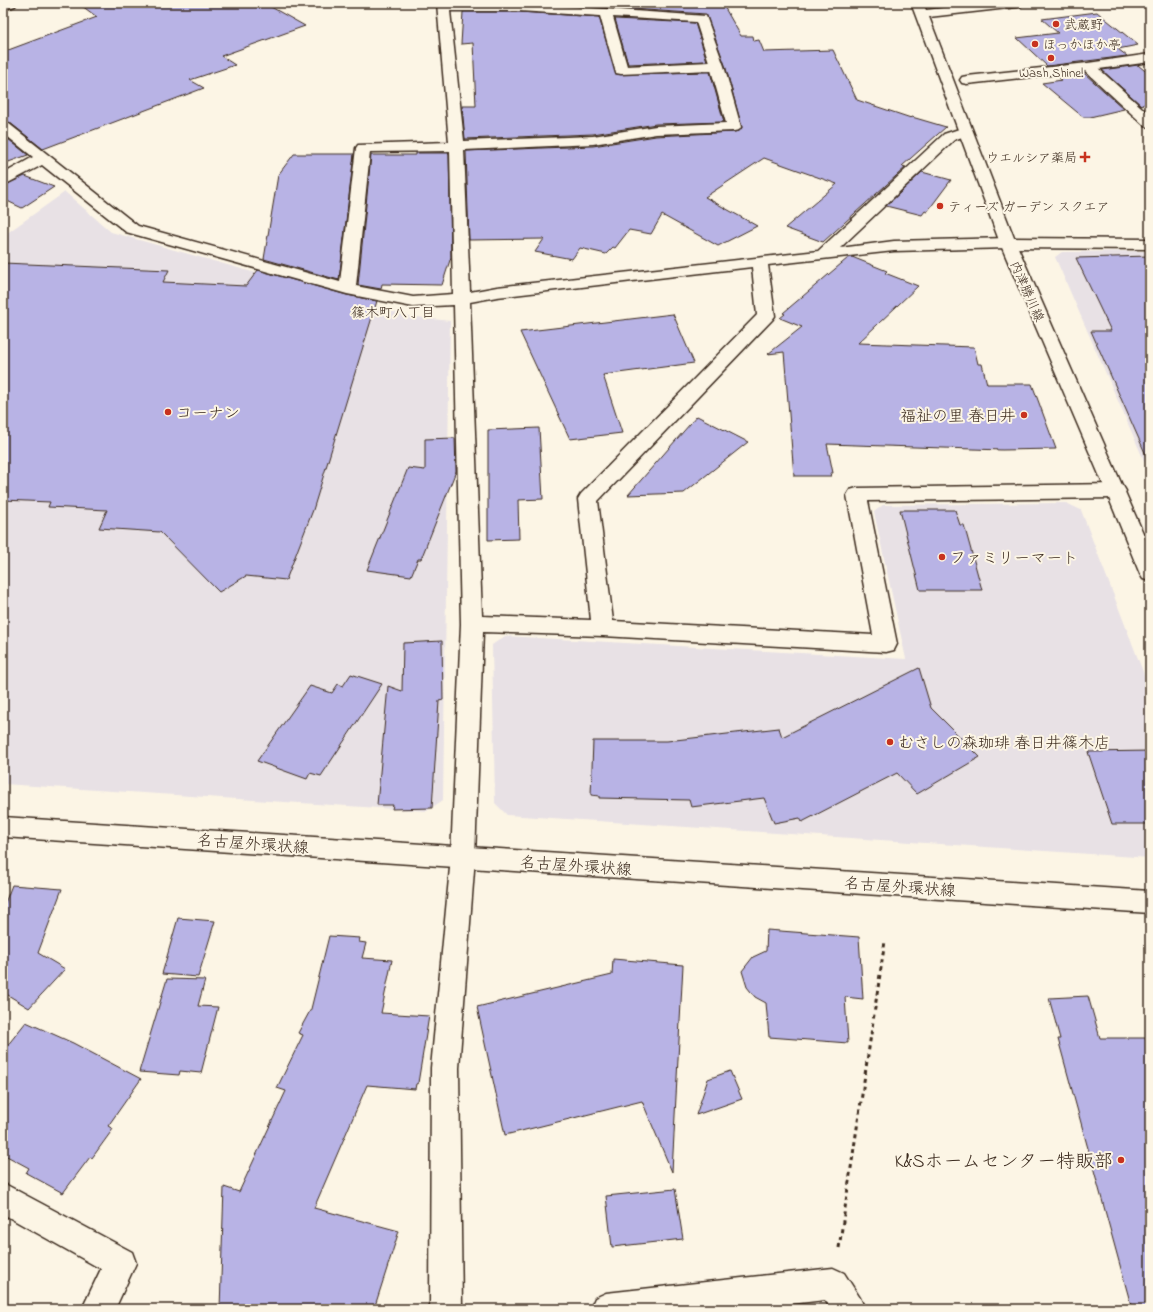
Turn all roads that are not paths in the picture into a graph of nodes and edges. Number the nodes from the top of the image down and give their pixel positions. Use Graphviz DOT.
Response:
graph roads {
  1 [pos="11,3"];
  2 [pos="1017,3"];
  3 [pos="443,5"];
  4 [pos="3,6"];
  5 [pos="919,9"];
  6 [pos="605,14"];
  7 [pos="1150,58"];
  8 [pos="718,66"];
  9 [pos="1088,67"];
  10 [pos="967,80"];
  11 [pos="1150,123"];
  12 [pos="3,126"];
  13 [pos="965,131"];
  14 [pos="457,146"];
  15 [pos="43,158"];
  16 [pos="3,180"];
  17 [pos="1008,243"];
  18 [pos="1150,244"];
  19 [pos="823,256"];
  20 [pos="759,261"];
  21 [pos="347,289"];
  22 [pos="462,299"];
  23 [pos="1116,491"];
  24 [pos="1150,574"];
  25 [pos="472,624"];
  26 [pos="603,628"];
  27 [pos="3,827"];
  28 [pos="464,858"];
  29 [pos="1150,902"];
  30 [pos="3,1198"];
  31 [pos="98,1309"];
  32 [pos="446,1309"];
  33 [pos="606,1309"];
  34 [pos="849,1309"];
  1 -- 4 [label="street"];
  2 -- 5 [label="street"];
  3 -- 6 [label="street"];
  3 -- 14 [label="street"];
  5 -- 13 [label="street, 内津勝川線"];
  6 -- 8 [label="street"];
  6 -- 8 [label="street"];
  7 -- 9 [label="street"];
  8 -- 14 [label="street"];
  9 -- 10 [label="street"];
  9 -- 11 [label="street"];
  12 -- 15 [label="street"];
  13 -- 17 [label="street, 内津勝川線"];
  13 -- 19 [label="street"];
  14 -- 21 [label="street"];
  14 -- 22 [label="street"];
  15 -- 16 [label="street"];
  15 -- 21 [label="street"];
  17 -- 18 [label="street"];
  17 -- 19 [label="street"];
  17 -- 23 [label="street, 内津勝川線"];
  19 -- 20 [label="street"];
  20 -- 22 [label="street"];
  20 -- 26 [label="street"];
  21 -- 22 [label="street"];
  22 -- 25 [label="street"];
  23 -- 24 [label="street, 内津勝川線"];
  23 -- 26 [label="street"];
  25 -- 26 [label="street"];
  25 -- 28 [label="street"];
  27 -- 28 [label="street, 名古屋外環状線"];
  28 -- 29 [label="street, 名古屋外環状線"];
  28 -- 32 [label="street"];
  30 -- 31 [label="street"];
  33 -- 34 [label="street"];
}
